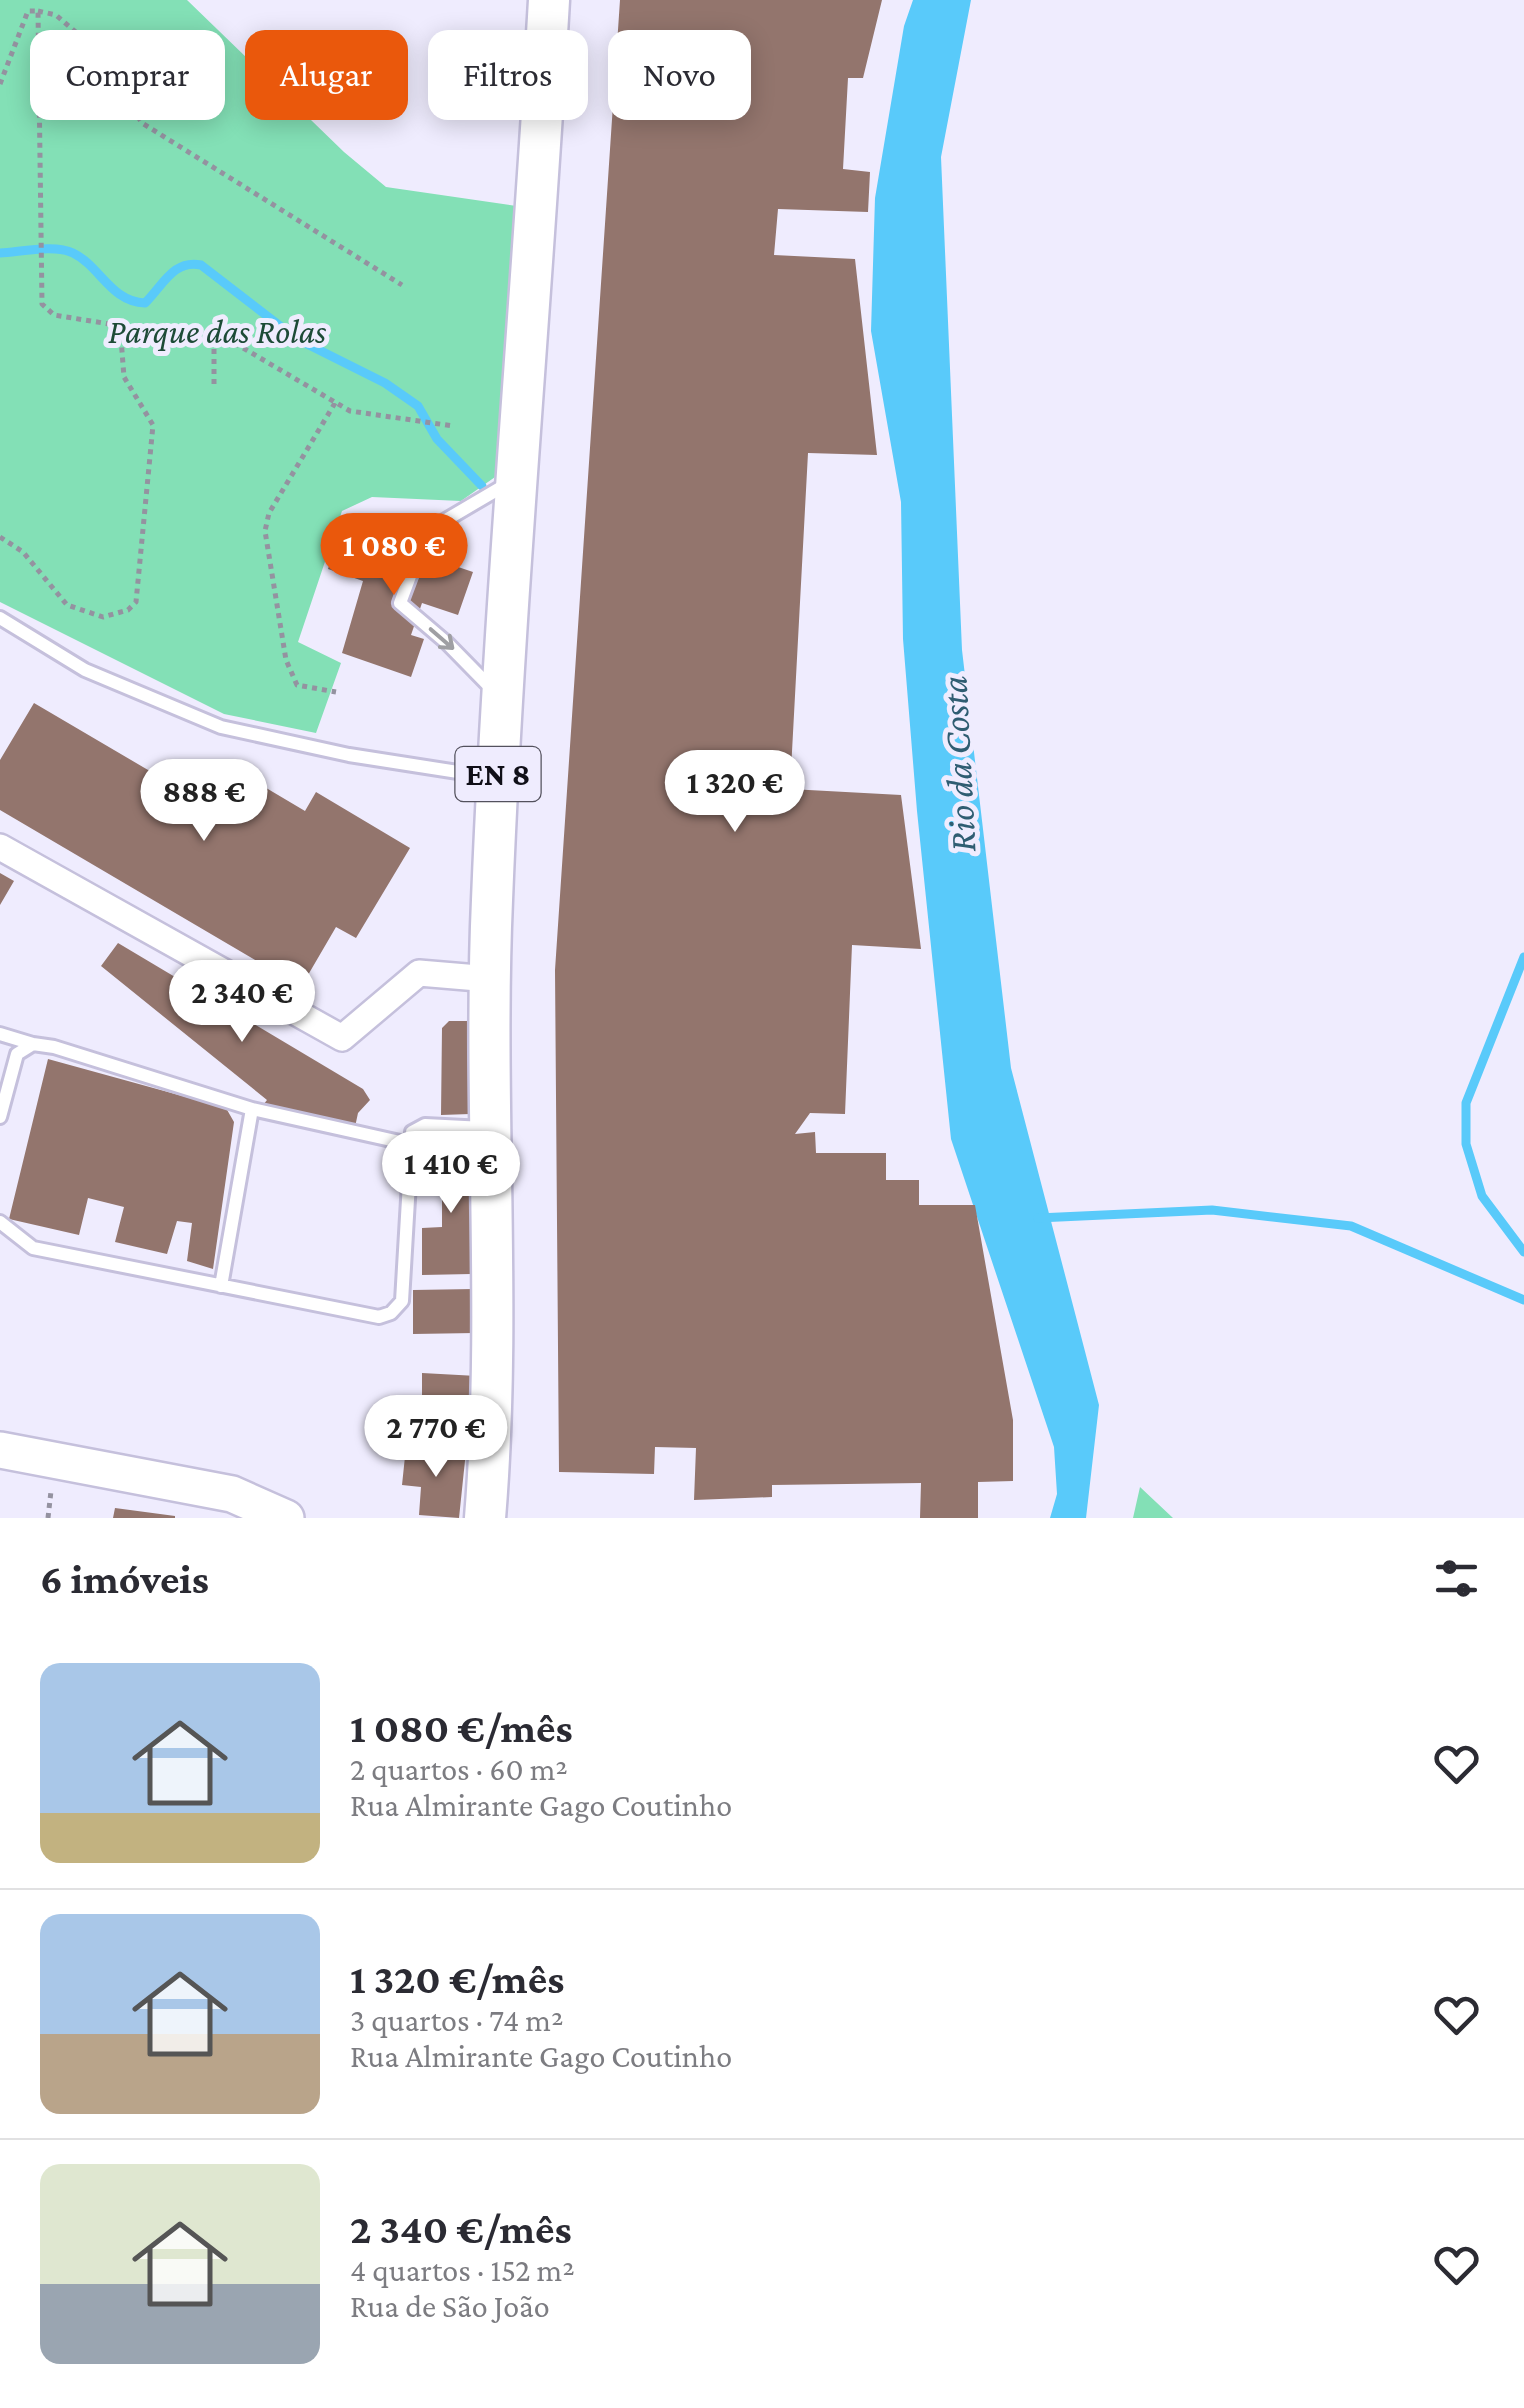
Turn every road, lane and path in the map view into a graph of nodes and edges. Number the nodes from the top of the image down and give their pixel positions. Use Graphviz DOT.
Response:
graph roads {
  1 [pos="543,10"];
  2 [pos="38,11"];
  3 [pos="0,84"];
  4 [pos="402,284"];
  5 [pos="218,319"];
  6 [pos="120,326"];
  7 [pos="216,342"];
  8 [pos="214,384"];
  9 [pos="335,403"];
  10 [pos="453,426"];
  11 [pos="517,478"];
  12 [pos="0,536"];
  13 [pos="0,618"];
  14 [pos="336,692"];
  15 [pos="502,700"];
  16 [pos="498,779"];
  17 [pos="0,847"];
  18 [pos="490,979"];
  19 [pos="0,1034"];
  20 [pos="33,1044"];
  21 [pos="252,1108"];
  22 [pos="0,1117"];
  23 [pos="491,1128"];
  24 [pos="409,1144"];
  25 [pos="0,1222"];
  26 [pos="221,1286"];
  27 [pos="0,1450"];
  28 [pos="286,1518"];
  29 [pos="485,1518"];
  1 -- 11 [label="main road, EN 8"];
  2 -- 3 [label="path"];
  2 -- 4 [label="path"];
  2 -- 6 [label="path"];
  5 -- 7 [label="path"];
  6 -- 7 [label="path"];
  6 -- 12 [label="path"];
  7 -- 8 [label="path"];
  7 -- 9 [label="path"];
  9 -- 10 [label="path"];
  9 -- 14 [label="path"];
  11 -- 15 [label="main road, EN 8"];
  11 -- 15 [label="lane, one-way"];
  13 -- 16 [label="lane"];
  15 -- 16 [label="main road, EN 8"];
  16 -- 18 [label="main road, EN 8"];
  17 -- 18 [label="street"];
  18 -- 23 [label="main road, EN 8"];
  19 -- 20 [label="lane"];
  20 -- 21 [label="lane"];
  20 -- 22 [label="lane"];
  21 -- 24 [label="lane"];
  21 -- 26 [label="lane"];
  23 -- 24 [label="lane"];
  23 -- 29 [label="main road, EN 8"];
  24 -- 26 [label="lane"];
  25 -- 26 [label="lane"];
  27 -- 28 [label="street"];
}
